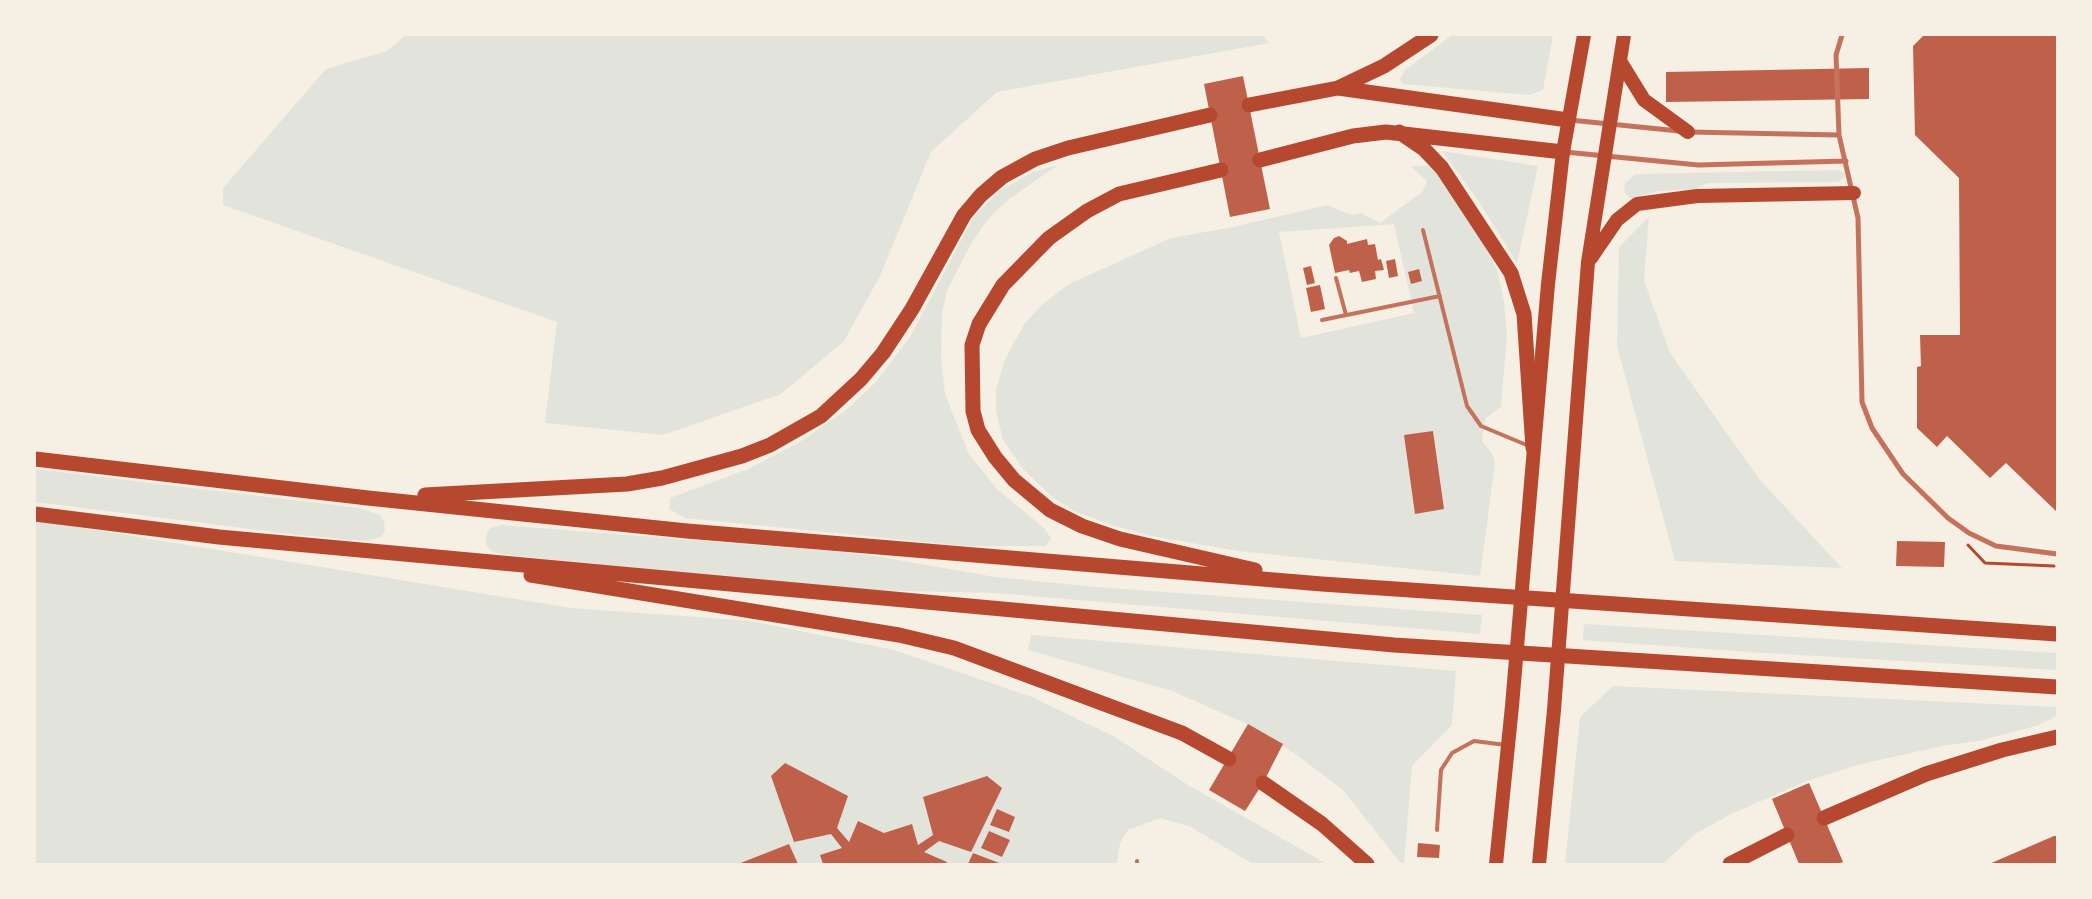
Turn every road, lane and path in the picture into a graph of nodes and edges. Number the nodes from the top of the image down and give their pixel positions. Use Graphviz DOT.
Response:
graph roads {
  1 [pos="1431,35"];
  2 [pos="1584,35"];
  3 [pos="1624,35"];
  4 [pos="1842,35"];
  5 [pos="1620,61"];
  6 [pos="1338,88"];
  7 [pos="1249,105"];
  8 [pos="1210,115"];
  9 [pos="1568,120"];
  10 [pos="1610,124"];
  11 [pos="1399,132"];
  12 [pos="1688,132"];
  13 [pos="1839,135"];
  14 [pos="1563,152"];
  15 [pos="1604,157"];
  16 [pos="1260,160"];
  17 [pos="1846,161"];
  18 [pos="1221,170"];
  19 [pos="1854,193"];
  20 [pos="1423,230"];
  21 [pos="1588,262"];
  22 [pos="1336,278"];
  23 [pos="1440,296"];
  24 [pos="1346,315"];
  25 [pos="1322,320"];
  26 [pos="1534,448"];
  27 [pos="35,459"];
  28 [pos="368,498"];
  29 [pos="35,514"];
  30 [pos="1961,538"];
  31 [pos="401,554"];
  32 [pos="2057,554"];
  33 [pos="2057,566"];
  34 [pos="1322,584"];
  35 [pos="2057,634"];
  36 [pos="2057,687"];
  37 [pos="2057,736"];
  38 [pos="1508,745"];
  39 [pos="1229,759"];
  40 [pos="1264,783"];
  41 [pos="1824,818"];
  42 [pos="1437,830"];
  43 [pos="1787,835"];
  44 [pos="1367,864"];
  45 [pos="1496,864"];
  46 [pos="1539,864"];
  47 [pos="1730,864"];
  1 -- 6 [label="highway"];
  2 -- 9 [label="highway"];
  3 -- 5 [label="highway"];
  4 -- 13 [label="street"];
  5 -- 10 [label="highway"];
  5 -- 12 [label="highway"];
  6 -- 7 [label="highway"];
  6 -- 9 [label="highway"];
  8 -- 28 [label="highway"];
  9 -- 10 [label="street"];
  9 -- 14 [label="highway"];
  10 -- 12 [label="street"];
  10 -- 15 [label="highway"];
  11 -- 14 [label="highway"];
  11 -- 16 [label="highway"];
  11 -- 26 [label="highway"];
  12 -- 13 [label="street"];
  13 -- 17 [label="street"];
  14 -- 15 [label="street"];
  14 -- 26 [label="highway"];
  15 -- 17 [label="street"];
  15 -- 21 [label="highway"];
  17 -- 19 [label="street"];
  18 -- 34 [label="highway"];
  19 -- 21 [label="highway"];
  19 -- 32 [label="street"];
  20 -- 23 [label="lane"];
  21 -- 46 [label="highway"];
  22 -- 24 [label="lane"];
  23 -- 24 [label="lane"];
  23 -- 26 [label="lane"];
  24 -- 25 [label="lane"];
  26 -- 38 [label="highway"];
  27 -- 28 [label="highway"];
  28 -- 34 [label="highway"];
  29 -- 31 [label="highway"];
  30 -- 33 [label="path"];
  31 -- 36 [label="highway"];
  31 -- 39 [label="highway"];
  34 -- 35 [label="highway"];
  37 -- 41 [label="highway"];
  38 -- 42 [label="lane"];
  38 -- 45 [label="highway"];
  40 -- 44 [label="highway"];
  43 -- 47 [label="highway"];
}
